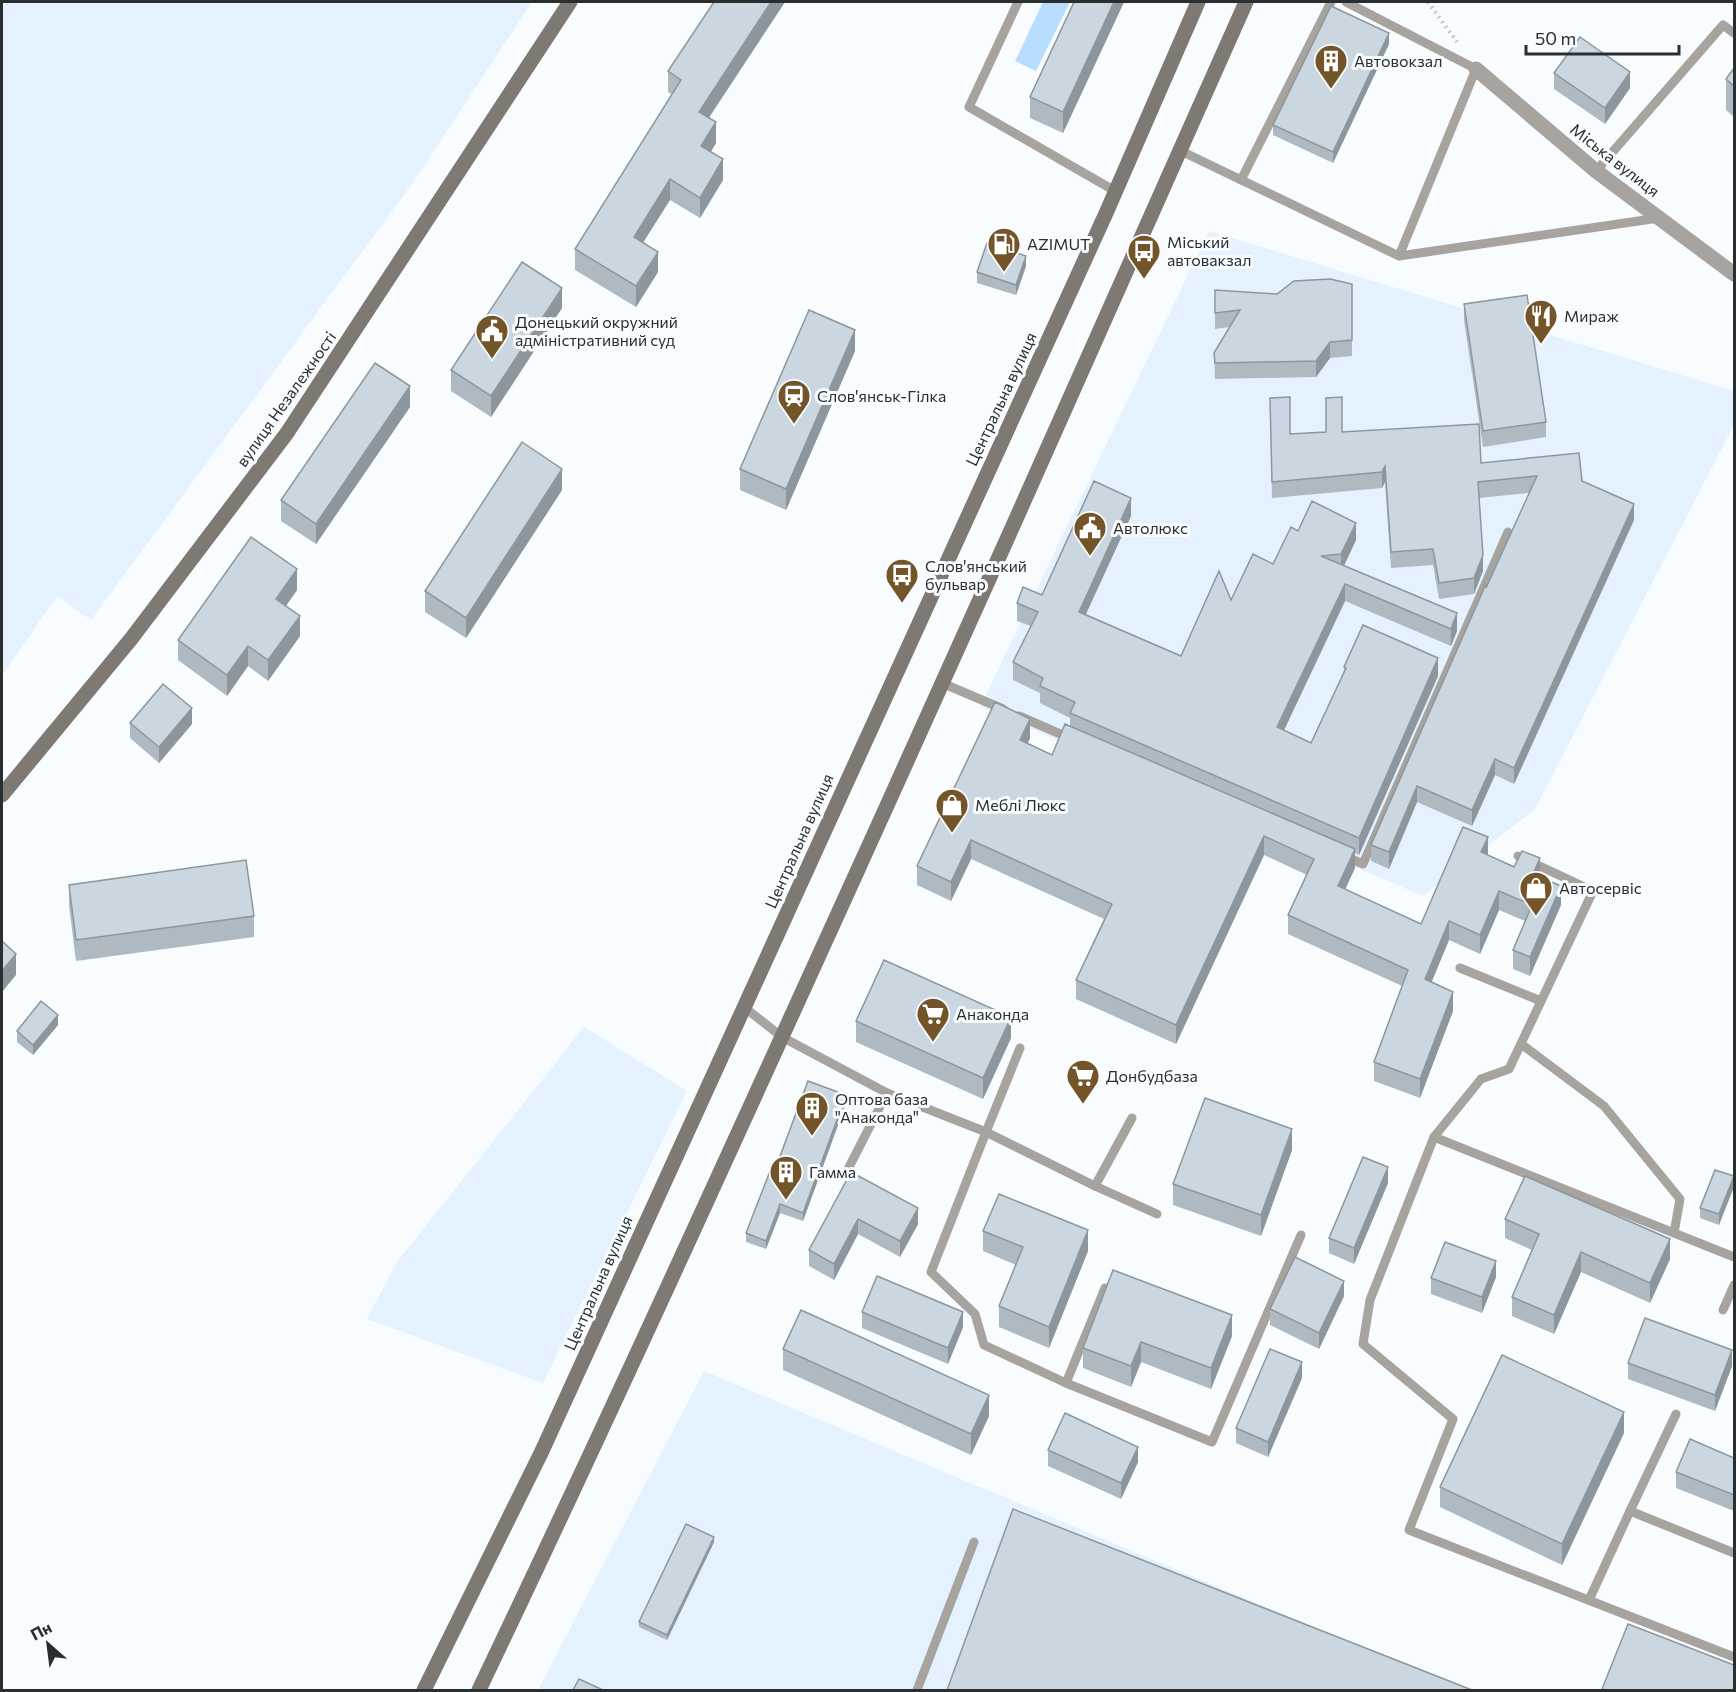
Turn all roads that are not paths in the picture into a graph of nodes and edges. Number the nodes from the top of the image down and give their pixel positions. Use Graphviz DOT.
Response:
graph roads {
  1 [pos="570,2"];
  2 [pos="1018,2"];
  3 [pos="1198,2"];
  4 [pos="1246,2"];
  5 [pos="1331,2"];
  6 [pos="1346,2"];
  7 [pos="1734,33"];
  8 [pos="1476,69"];
  9 [pos="1181,151"];
  10 [pos="1596,171"];
  11 [pos="1242,180"];
  12 [pos="1115,191"];
  13 [pos="1659,218"];
  14 [pos="1399,256"];
  15 [pos="1734,274"];
  16 [pos="1508,532"];
  17 [pos="942,683"];
  18 [pos="1082,743"];
  19 [pos="2,795"];
  20 [pos="1331,850"];
  21 [pos="1518,856"];
  22 [pos="1460,968"];
  23 [pos="1541,1001"];
  24 [pos="744,1007"];
  25 [pos="782,1036"];
  26 [pos="1521,1044"];
  27 [pos="1020,1048"];
  28 [pos="886,1093"];
  29 [pos="1132,1118"];
  30 [pos="986,1132"];
  31 [pos="1434,1137"];
  32 [pos="847,1172"];
  33 [pos="1095,1186"];
  34 [pos="1157,1214"];
  35 [pos="1674,1233"];
  36 [pos="1301,1235"];
  37 [pos="1734,1257"];
  38 [pos="1734,1285"];
  39 [pos="1105,1288"];
  40 [pos="1723,1310"];
  41 [pos="1066,1383"];
  42 [pos="1676,1414"];
  43 [pos="1630,1511"];
  44 [pos="974,1542"];
  45 [pos="1734,1553"];
  46 [pos="1589,1600"];
  47 [pos="1734,1657"];
  48 [pos="424,1690"];
  49 [pos="479,1690"];
  50 [pos="917,1690"];
  1 -- 19 [label="street, вулиця Незалежності"];
  2 -- 12 [label="lane"];
  3 -- 12 [label="street, Центральна вулиця"];
  4 -- 9 [label="street"];
  5 -- 11 [label="lane"];
  6 -- 8 [label="lane"];
  7 -- 10 [label="lane"];
  8 -- 10 [label="street, Міська вулиця"];
  8 -- 14 [label="lane"];
  9 -- 11 [label="lane"];
  9 -- 17 [label="street"];
  10 -- 13 [label="street, Міська вулиця"];
  11 -- 14 [label="lane"];
  12 -- 24 [label="street, Центральна вулиця"];
  13 -- 14 [label="lane"];
  13 -- 15 [label="street, Міська вулиця"];
  16 -- 20 [label="lane"];
  17 -- 18 [label="lane"];
  17 -- 25 [label="street"];
  21 -- 23 [label="lane"];
  22 -- 23 [label="lane"];
  23 -- 26 [label="lane"];
  24 -- 25 [label="lane"];
  24 -- 48 [label="street, Центральна вулиця"];
  25 -- 28 [label="lane"];
  25 -- 49 [label="street"];
  26 -- 31 [label="lane"];
  26 -- 35 [label="lane"];
  27 -- 30 [label="lane"];
  28 -- 30 [label="lane"];
  28 -- 32 [label="lane"];
  29 -- 33 [label="lane"];
  30 -- 33 [label="lane"];
  30 -- 41 [label="lane"];
  31 -- 35 [label="lane"];
  31 -- 46 [label="lane"];
  33 -- 34 [label="lane"];
  35 -- 37 [label="lane"];
  36 -- 41 [label="lane"];
  38 -- 40 [label="lane"];
  39 -- 41 [label="lane"];
  42 -- 43 [label="lane"];
  43 -- 45 [label="lane"];
  43 -- 46 [label="lane"];
  44 -- 50 [label="lane"];
  46 -- 47 [label="lane"];
}
